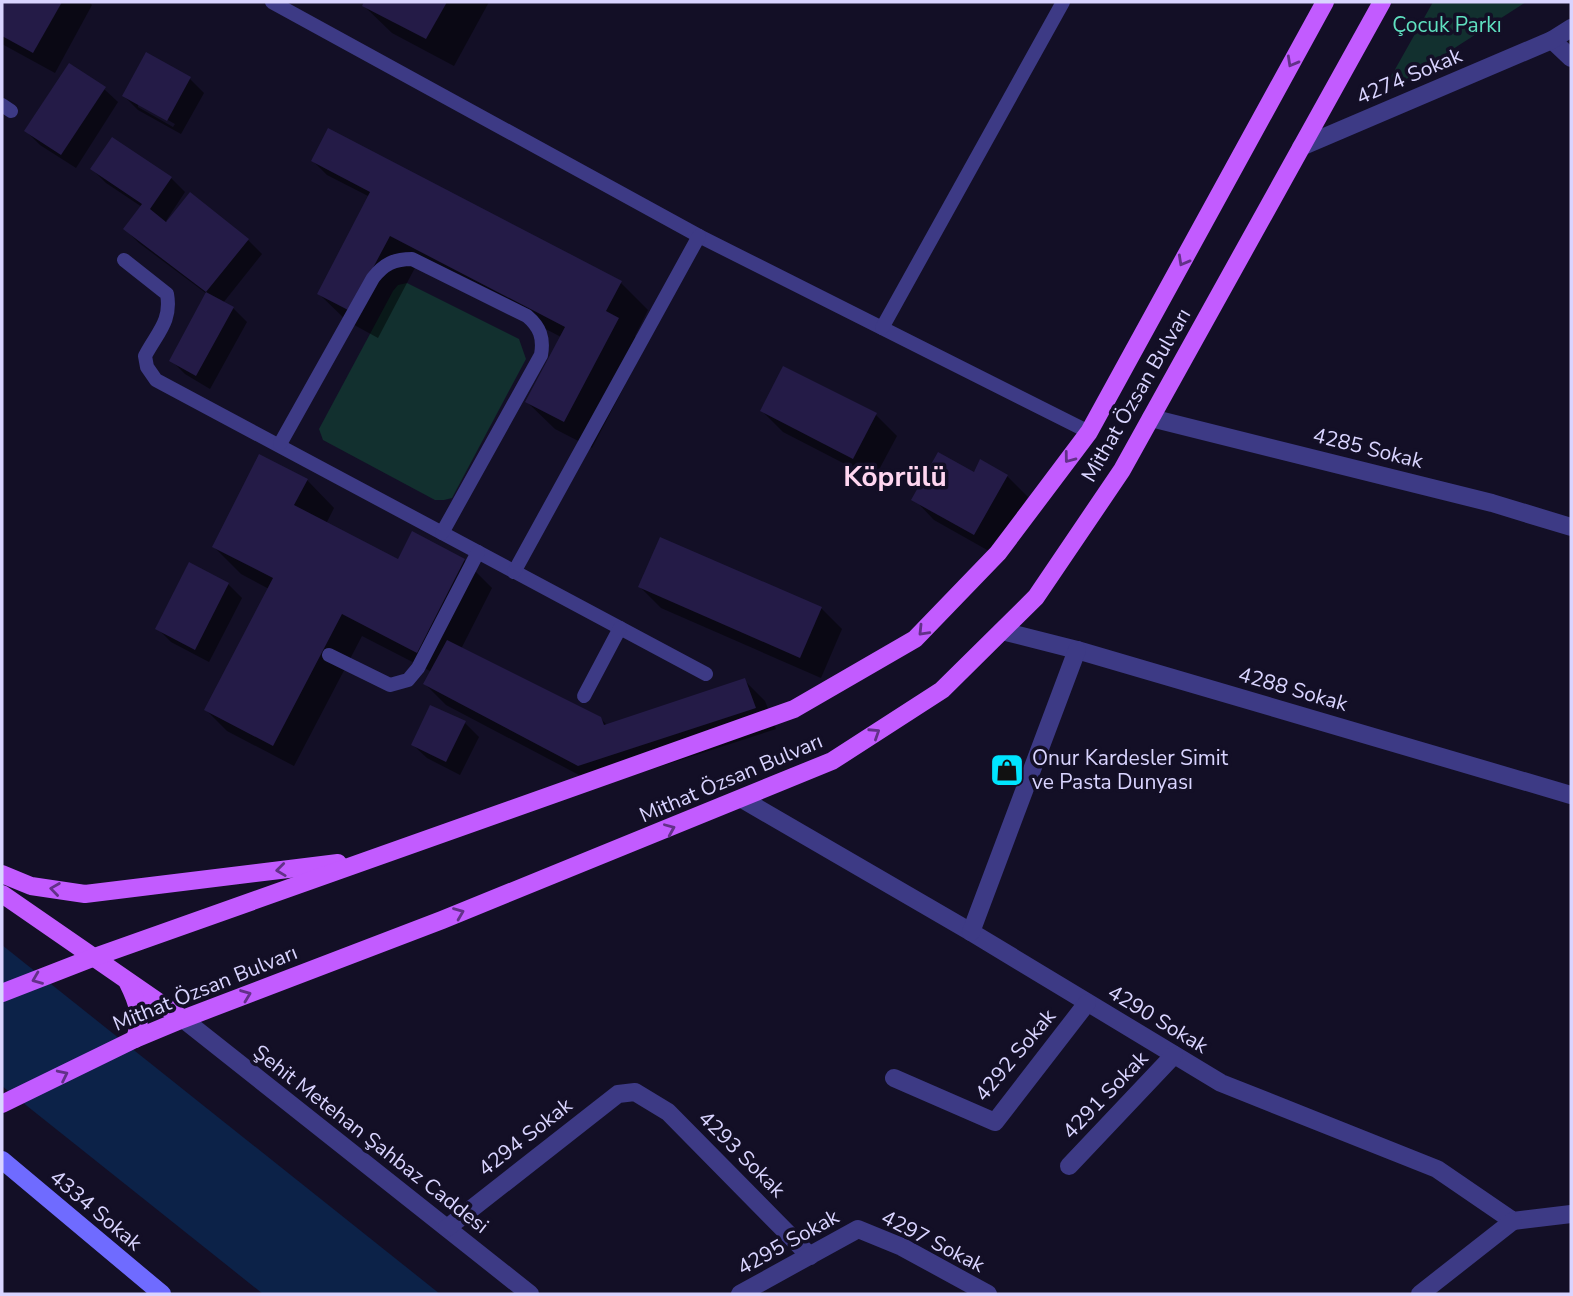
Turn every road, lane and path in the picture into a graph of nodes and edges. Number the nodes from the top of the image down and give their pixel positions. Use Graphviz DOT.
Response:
graph roads {
  1 [pos="272,2"];
  2 [pos="1063,2"];
  3 [pos="1325,2"];
  4 [pos="1382,2"];
  5 [pos="1571,28"];
  6 [pos="1552,40"];
  7 [pos="1571,58"];
  8 [pos="1301,147"];
  9 [pos="699,236"];
  10 [pos="124,260"];
  11 [pos="881,328"];
  12 [pos="1152,418"];
  13 [pos="1089,432"];
  14 [pos="280,444"];
  15 [pos="1571,527"];
  16 [pos="442,533"];
  17 [pos="478,552"];
  18 [pos="514,572"];
  19 [pos="620,628"];
  20 [pos="1002,631"];
  21 [pos="1077,649"];
  22 [pos="329,654"];
  23 [pos="706,674"];
  24 [pos="584,696"];
  25 [pos="1571,795"];
  26 [pos="742,799"];
  27 [pos="373,858"];
  28 [pos="2,874"];
  29 [pos="2,894"];
  30 [pos="971,932"];
  31 [pos="92,958"];
  32 [pos="71,965"];
  33 [pos="127,982"];
  34 [pos="2,993"];
  35 [pos="1087,1003"];
  36 [pos="183,1020"];
  37 [pos="135,1040"];
  38 [pos="1174,1055"];
  39 [pos="894,1078"];
  40 [pos="635,1092"];
  41 [pos="2,1104"];
  42 [pos="2,1160"];
  43 [pos="1069,1166"];
  44 [pos="1571,1214"];
  45 [pos="1513,1221"];
  46 [pos="447,1228"];
  47 [pos="858,1229"];
  48 [pos="810,1256"];
  49 [pos="746,1293"];
  50 [pos="162,1294"];
  51 [pos="530,1294"];
  52 [pos="988,1294"];
  53 [pos="1420,1294"];
  1 -- 9 [label="lane"];
  2 -- 11 [label="lane"];
  3 -- 13 [label="main road, Mithat Özsan Bulvarı, one-way"];
  4 -- 8 [label="main road, Mithat Özsan Bulvarı"];
  5 -- 6 [label="street, 4274 Sokak"];
  6 -- 7 [label="street"];
  6 -- 8 [label="street, 4274 Sokak"];
  8 -- 12 [label="main road, Mithat Özsan Bulvarı"];
  9 -- 11 [label="lane"];
  9 -- 18 [label="lane"];
  10 -- 14 [label="lane"];
  11 -- 13 [label="lane"];
  12 -- 15 [label="street, 4285 Sokak"];
  12 -- 20 [label="main road, Mithat Özsan Bulvarı"];
  13 -- 27 [label="main road, Mithat Özsan Bulvarı, one-way"];
  14 -- 16 [label="lane"];
  14 -- 16 [label="lane"];
  16 -- 17 [label="lane"];
  17 -- 18 [label="lane"];
  17 -- 22 [label="lane"];
  18 -- 19 [label="lane"];
  19 -- 23 [label="lane"];
  19 -- 24 [label="lane"];
  20 -- 21 [label="street, 4288 Sokak"];
  26 -- 20 [label="main road, Mithat Özsan Bulvarı, one-way"];
  21 -- 25 [label="street, 4288 Sokak"];
  21 -- 30 [label="street"];
  26 -- 30 [label="street, 4290 Sokak"];
  36 -- 26 [label="main road, Mithat Özsan Bulvarı, one-way"];
  27 -- 28 [label="main road, one-way"];
  27 -- 31 [label="main road, Mithat Özsan Bulvarı"];
  29 -- 31 [label="main road"];
  30 -- 35 [label="street, 4290 Sokak"];
  31 -- 32 [label="main road, Mithat Özsan Bulvarı"];
  31 -- 33 [label="main road"];
  32 -- 33 [label="main road"];
  32 -- 34 [label="main road, Mithat Özsan Bulvarı, one-way"];
  33 -- 36 [label="main road"];
  33 -- 37 [label="main road"];
  35 -- 38 [label="street, 4290 Sokak"];
  35 -- 39 [label="street, 4292 Sokak"];
  36 -- 37 [label="main road, Mithat Özsan Bulvarı"];
  36 -- 46 [label="street, Şehit Metehan Şahbaz Caddesi"];
  41 -- 37 [label="main road, Mithat Özsan Bulvarı, one-way"];
  38 -- 43 [label="street, 4291 Sokak"];
  38 -- 45 [label="street, 4290 Sokak"];
  40 -- 46 [label="street, 4294 Sokak"];
  40 -- 48 [label="street, 4293 Sokak"];
  42 -- 50 [label="main road, 4334 Sokak"];
  44 -- 45 [label="street"];
  45 -- 53 [label="street"];
  46 -- 51 [label="street, Şehit Metehan Şahbaz Caddesi"];
  47 -- 48 [label="street, 4295 Sokak"];
  47 -- 52 [label="street, 4297 Sokak"];
  48 -- 49 [label="street, 4295 Sokak"];
}
